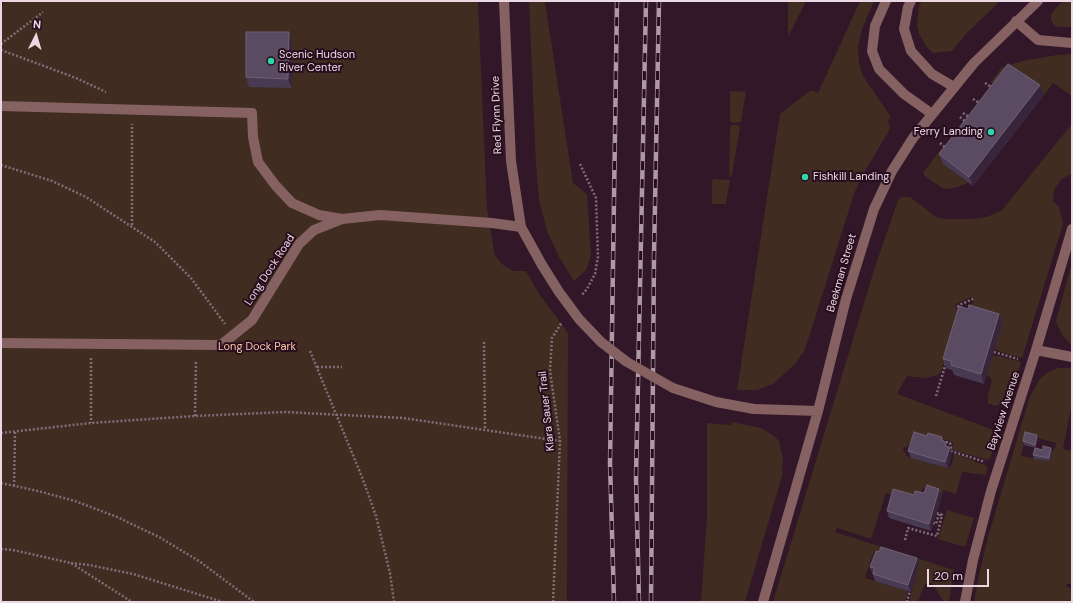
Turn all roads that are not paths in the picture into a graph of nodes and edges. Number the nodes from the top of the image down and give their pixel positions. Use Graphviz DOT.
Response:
graph roads {
  1 [pos="504,1"];
  2 [pos="886,1"];
  3 [pos="911,1"];
  4 [pos="1038,1"];
  5 [pos="1016,21"];
  6 [pos="1072,43"];
  7 [pos="954,87"];
  8 [pos="1,106"];
  9 [pos="932,114"];
  10 [pos="342,219"];
  11 [pos="521,227"];
  12 [pos="1072,229"];
  13 [pos="1,344"];
  14 [pos="1036,350"];
  15 [pos="1072,357"];
  16 [pos="818,411"];
  17 [pos="763,602"];
  18 [pos="965,602"];
  1 -- 11 [label="street, Red Flynn Drive"];
  2 -- 9 [label="street"];
  3 -- 7 [label="street"];
  4 -- 5 [label="street, Beekman Street"];
  5 -- 6 [label="street"];
  5 -- 7 [label="street, Beekman Street"];
  7 -- 9 [label="street, Beekman Street"];
  8 -- 10 [label="street"];
  9 -- 16 [label="street, Beekman Street"];
  10 -- 11 [label="street, Long Dock Road"];
  10 -- 13 [label="street, Long Dock Road"];
  11 -- 16 [label="street, bridge"];
  12 -- 14 [label="street, Bayview Avenue"];
  14 -- 15 [label="street"];
  14 -- 18 [label="street, Bayview Avenue"];
  16 -- 17 [label="street, Beekman Street"];
}
